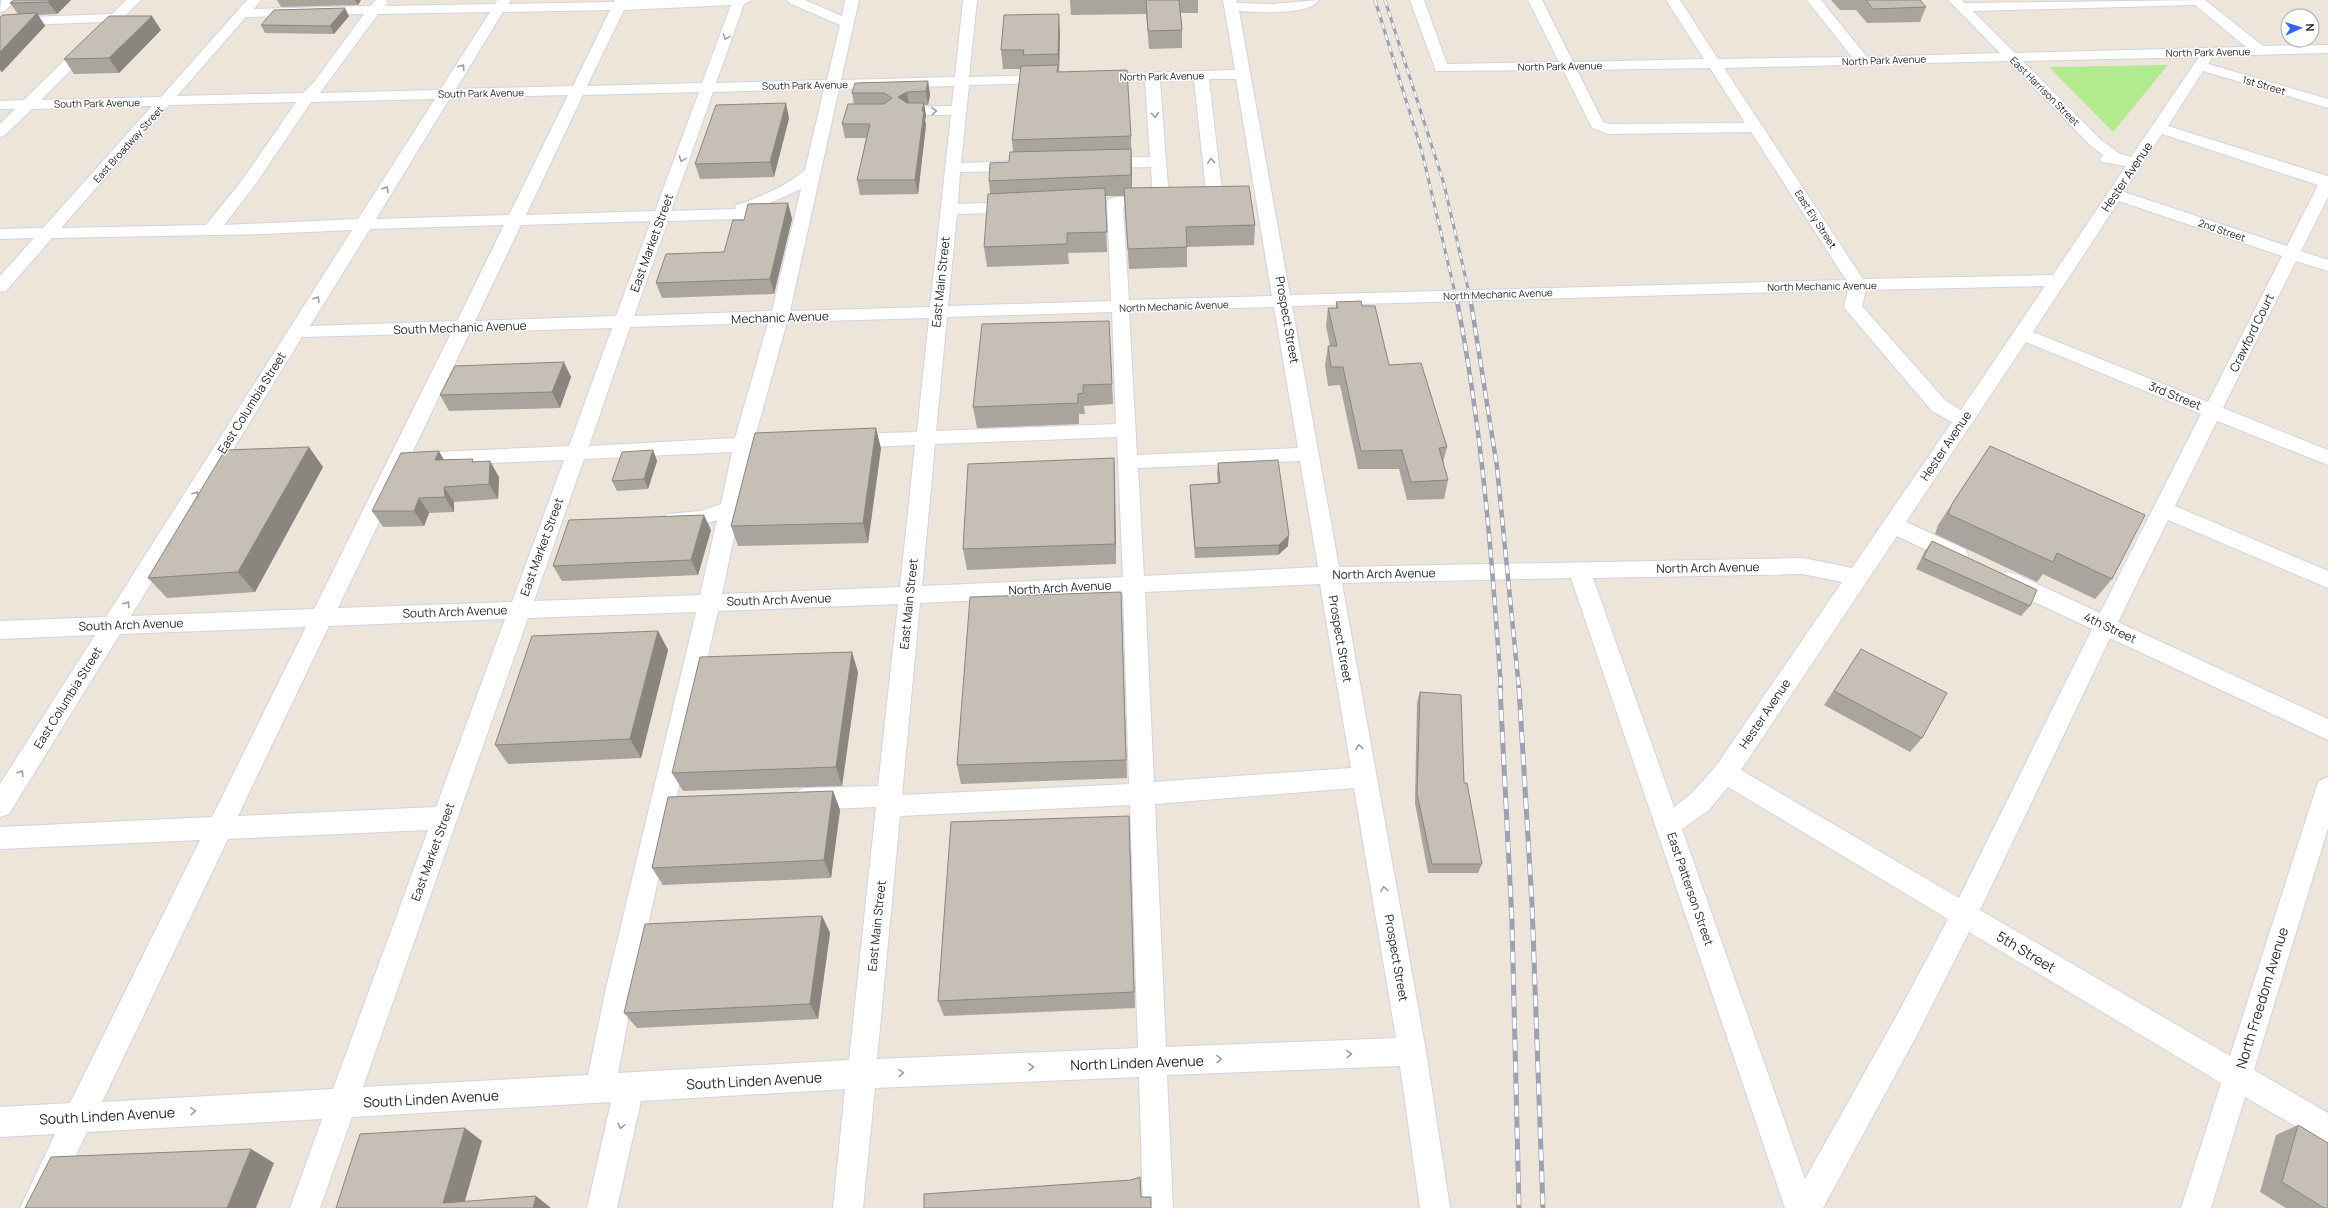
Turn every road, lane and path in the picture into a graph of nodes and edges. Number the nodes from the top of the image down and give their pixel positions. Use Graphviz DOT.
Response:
graph roads {
  1 [pos="9,0"];
  2 [pos="134,0"];
  3 [pos="254,0"];
  4 [pos="739,0"];
  5 [pos="745,0"];
  6 [pos="794,0"];
  7 [pos="852,0"];
  8 [pos="970,0"];
  9 [pos="1312,0"];
  10 [pos="1417,0"];
  11 [pos="1535,0"];
  12 [pos="1673,0"];
  13 [pos="1814,0"];
  14 [pos="2197,0"];
  15 [pos="621,3"];
  16 [pos="1958,3"];
  17 [pos="502,4"];
  18 [pos="1231,4"];
  19 [pos="378,5"];
  20 [pos="0,8"];
  21 [pos="242,13"];
  22 [pos="116,18"];
  23 [pos="0,22"];
  24 [pos="847,23"];
  25 [pos="2328,49"];
  26 [pos="2260,51"];
  27 [pos="2209,52"];
  28 [pos="2010,57"];
  29 [pos="1862,61"];
  30 [pos="1715,64"];
  31 [pos="1568,66"];
  32 [pos="2200,66"];
  33 [pos="1244,74"];
  34 [pos="1201,75"];
  35 [pos="1152,76"];
  36 [pos="1066,78"];
  37 [pos="1082,78"];
  38 [pos="961,81"];
  39 [pos="833,84"];
  40 [pos="707,88"];
  41 [pos="577,91"];
  42 [pos="445,94"];
  43 [pos="307,97"];
  44 [pos="166,101"];
  45 [pos="27,104"];
  46 [pos="2328,104"];
  47 [pos="0,105"];
  48 [pos="959,110"];
  49 [pos="909,111"];
  50 [pos="1756,128"];
  51 [pos="2159,128"];
  52 [pos="0,132"];
  53 [pos="1158,162"];
  54 [pos="1087,164"];
  55 [pos="2135,164"];
  56 [pos="1032,166"];
  57 [pos="953,168"];
  58 [pos="814,171"];
  59 [pos="2328,182"];
  60 [pos="2115,194"];
  61 [pos="1214,200"];
  62 [pos="1030,206"];
  63 [pos="948,209"];
  64 [pos="804,212"];
  65 [pos="716,215"];
  66 [pos="661,216"];
  67 [pos="514,220"];
  68 [pos="364,224"];
  69 [pos="211,230"];
  70 [pos="48,233"];
  71 [pos="0,234"];
  72 [pos="2291,254"];
  73 [pos="2328,266"];
  74 [pos="2058,280"];
  75 [pos="1858,285"];
  76 [pos="0,287"];
  77 [pos="1284,302"];
  78 [pos="1120,308"];
  79 [pos="938,313"];
  80 [pos="779,318"];
  81 [pos="623,323"];
  82 [pos="462,328"];
  83 [pos="296,332"];
  84 [pos="2022,334"];
  85 [pos="2212,411"];
  86 [pos="1964,420"];
  87 [pos="1126,430"];
  88 [pos="926,439"];
  89 [pos="831,442"];
  90 [pos="775,443"];
  91 [pos="743,444"];
  92 [pos="576,453"];
  93 [pos="1310,454"];
  94 [pos="2328,458"];
  95 [pos="398,459"];
  96 [pos="1128,462"];
  97 [pos="730,509"];
  98 [pos="2162,509"];
  99 [pos="654,519"];
  100 [pos="575,522"];
  101 [pos="551,523"];
  102 [pos="1893,525"];
  103 [pos="1579,570"];
  104 [pos="1330,576"];
  105 [pos="1858,578"];
  106 [pos="2328,580"];
  107 [pos="1134,584"];
  108 [pos="910,595"];
  109 [pos="710,603"];
  110 [pos="520,610"];
  111 [pos="321,618"];
  112 [pos="2104,625"];
  113 [pos="113,626"];
  114 [pos="0,630"];
  115 [pos="2328,730"];
  116 [pos="1725,773"];
  117 [pos="1364,777"];
  118 [pos="2328,788"];
  119 [pos="1142,794"];
  120 [pos="780,800"];
  121 [pos="890,801"];
  122 [pos="0,806"];
  123 [pos="445,818"];
  124 [pos="1668,825"];
  125 [pos="219,828"];
  126 [pos="0,838"];
  127 [pos="1964,915"];
  128 [pos="1412,1051"];
  129 [pos="1152,1062"];
  130 [pos="862,1074"];
  131 [pos="2237,1076"];
  132 [pos="629,1088"];
  133 [pos="600,1089"];
  134 [pos="343,1103"];
  135 [pos="78,1118"];
  136 [pos="0,1122"];
  137 [pos="2328,1130"];
  138 [pos="35,1208"];
  139 [pos="305,1208"];
  140 [pos="602,1208"];
  141 [pos="848,1208"];
  142 [pos="1158,1208"];
  143 [pos="1435,1208"];
  144 [pos="1800,1208"];
  145 [pos="1806,1208"];
  146 [pos="2196,1208"];
  1 -- 20 [label="street"];
  2 -- 22 [label="street"];
  3 -- 21 [label="street, East Broadway Street"];
  4 -- 5 [label="street"];
  4 -- 15 [label="street"];
  4 -- 40 [label="street, East Market Street, one-way"];
  6 -- 24 [label="street"];
  7 -- 24 [label="street"];
  8 -- 38 [label="street, East Main Street"];
  9 -- 18 [label="street"];
  10 -- 31 [label="street, North Park Avenue"];
  11 -- 31 [label="street"];
  12 -- 30 [label="street, East Ely Street"];
  13 -- 29 [label="street"];
  14 -- 16 [label="street"];
  14 -- 26 [label="street"];
  15 -- 17 [label="street"];
  15 -- 41 [label="street"];
  16 -- 28 [label="street, East Harrison Street"];
  17 -- 19 [label="street"];
  42 -- 17 [label="street, East Columbia Street, one-way"];
  18 -- 33 [label="street, Prospect Street"];
  19 -- 21 [label="street"];
  19 -- 43 [label="street"];
  21 -- 44 [label="street, East Broadway Street"];
  22 -- 23 [label="street"];
  22 -- 45 [label="street"];
  24 -- 39 [label="street"];
  25 -- 26 [label="street, North Park Avenue"];
  26 -- 27 [label="street, North Park Avenue"];
  27 -- 28 [label="street, North Park Avenue"];
  27 -- 32 [label="street, Hester Avenue"];
  28 -- 29 [label="street, North Park Avenue"];
  28 -- 55 [label="street, East Harrison Street"];
  29 -- 30 [label="street, North Park Avenue"];
  30 -- 31 [label="street, North Park Avenue"];
  30 -- 50 [label="street, East Ely Street"];
  31 -- 50 [label="street"];
  32 -- 46 [label="street, 1st Street"];
  32 -- 51 [label="street, Hester Avenue"];
  33 -- 34 [label="street, North Park Avenue"];
  33 -- 77 [label="street, Prospect Street"];
  34 -- 35 [label="street, North Park Avenue"];
  61 -- 34 [label="street, one-way"];
  35 -- 37 [label="street, North Park Avenue"];
  35 -- 53 [label="street, one-way"];
  36 -- 38 [label="street"];
  38 -- 39 [label="street, South Park Avenue"];
  38 -- 48 [label="street, East Main Street"];
  39 -- 40 [label="street, South Park Avenue"];
  39 -- 58 [label="street"];
  40 -- 41 [label="street, South Park Avenue"];
  40 -- 66 [label="street, East Market Street, one-way"];
  41 -- 42 [label="street, South Park Avenue"];
  41 -- 67 [label="street"];
  42 -- 43 [label="street, South Park Avenue"];
  68 -- 42 [label="street, East Columbia Street, one-way"];
  43 -- 44 [label="street, South Park Avenue"];
  43 -- 69 [label="street"];
  44 -- 45 [label="street, South Park Avenue"];
  44 -- 70 [label="street, East Broadway Street"];
  45 -- 47 [label="street, South Park Avenue"];
  45 -- 52 [label="street"];
  49 -- 48 [label="street, one-way"];
  48 -- 57 [label="street, East Main Street"];
  50 -- 75 [label="street, East Ely Street"];
  51 -- 55 [label="street, Hester Avenue"];
  51 -- 59 [label="street"];
  53 -- 54 [label="street"];
  53 -- 78 [label="street"];
  55 -- 60 [label="street, Hester Avenue"];
  56 -- 57 [label="street"];
  57 -- 63 [label="street, East Main Street"];
  58 -- 64 [label="street"];
  58 -- 65 [label="street"];
  59 -- 72 [label="street, Crawford Court"];
  60 -- 72 [label="street, 2nd Street"];
  60 -- 74 [label="street, Hester Avenue"];
  62 -- 63 [label="street"];
  63 -- 79 [label="street, East Main Street"];
  64 -- 65 [label="street"];
  64 -- 80 [label="street"];
  65 -- 66 [label="street"];
  66 -- 67 [label="street"];
  66 -- 81 [label="street, East Market Street"];
  67 -- 68 [label="street"];
  67 -- 82 [label="street"];
  68 -- 69 [label="street"];
  83 -- 68 [label="street, East Columbia Street, one-way"];
  69 -- 70 [label="street"];
  70 -- 71 [label="street"];
  70 -- 76 [label="street, East Broadway Street"];
  72 -- 73 [label="street, 2nd Street"];
  72 -- 85 [label="street, Crawford Court"];
  74 -- 75 [label="street, North Mechanic Avenue"];
  74 -- 84 [label="street, Hester Avenue"];
  75 -- 77 [label="street, North Mechanic Avenue"];
  75 -- 86 [label="street"];
  77 -- 78 [label="street, North Mechanic Avenue"];
  77 -- 93 [label="street, Prospect Street"];
  78 -- 79 [label="street, North Mechanic Avenue"];
  78 -- 87 [label="street"];
  79 -- 80 [label="street, Mechanic Avenue"];
  79 -- 88 [label="street, East Main Street"];
  80 -- 81 [label="street, Mechanic Avenue"];
  80 -- 91 [label="street"];
  81 -- 82 [label="street, South Mechanic Avenue"];
  81 -- 92 [label="street, East Market Street"];
  82 -- 83 [label="street, South Mechanic Avenue"];
  82 -- 95 [label="street"];
  113 -- 83 [label="street, East Columbia Street, one-way"];
  84 -- 85 [label="street, 3rd Street"];
  84 -- 86 [label="street, Hester Avenue"];
  85 -- 94 [label="street, 3rd Street"];
  85 -- 98 [label="street, Crawford Court"];
  86 -- 102 [label="street, Hester Avenue"];
  87 -- 88 [label="street"];
  87 -- 96 [label="street"];
  88 -- 89 [label="street"];
  88 -- 108 [label="street, East Main Street"];
  90 -- 91 [label="street"];
  91 -- 92 [label="street"];
  91 -- 97 [label="street"];
  92 -- 95 [label="street"];
  92 -- 101 [label="street, East Market Street"];
  93 -- 96 [label="street"];
  93 -- 104 [label="street, Prospect Street"];
  95 -- 111 [label="street"];
  96 -- 107 [label="street"];
  97 -- 99 [label="street"];
  97 -- 109 [label="street"];
  98 -- 106 [label="street"];
  98 -- 112 [label="street, Crawford Court"];
  100 -- 101 [label="street"];
  101 -- 110 [label="street, East Market Street"];
  102 -- 105 [label="street, Hester Avenue"];
  102 -- 112 [label="street, 4th Street"];
  103 -- 104 [label="street, North Arch Avenue"];
  103 -- 105 [label="street, North Arch Avenue"];
  103 -- 124 [label="street, East Patterson Street"];
  104 -- 107 [label="street, North Arch Avenue"];
  117 -- 104 [label="street, Prospect Street, one-way"];
  105 -- 116 [label="street, Hester Avenue"];
  107 -- 108 [label="street, North Arch Avenue"];
  107 -- 119 [label="street"];
  108 -- 109 [label="street, South Arch Avenue"];
  108 -- 121 [label="street, East Main Street"];
  109 -- 110 [label="street, South Arch Avenue"];
  109 -- 133 [label="street"];
  110 -- 111 [label="street, South Arch Avenue"];
  110 -- 123 [label="street, East Market Street"];
  111 -- 113 [label="street, South Arch Avenue"];
  111 -- 125 [label="street"];
  112 -- 115 [label="street, 4th Street"];
  112 -- 127 [label="street, Crawford Court"];
  113 -- 114 [label="street, South Arch Avenue"];
  122 -- 113 [label="street, East Columbia Street, one-way"];
  116 -- 124 [label="street, Hester Avenue"];
  116 -- 127 [label="street, 5th Street"];
  117 -- 119 [label="street"];
  128 -- 117 [label="street, Prospect Street, one-way"];
  118 -- 131 [label="street, North Freedom Avenue"];
  119 -- 121 [label="street"];
  119 -- 129 [label="street"];
  120 -- 121 [label="street"];
  121 -- 130 [label="street, East Main Street"];
  123 -- 125 [label="street"];
  123 -- 134 [label="street, East Market Street"];
  124 -- 144 [label="street, East Patterson Street"];
  125 -- 126 [label="street"];
  125 -- 135 [label="street"];
  127 -- 131 [label="street, 5th Street"];
  127 -- 145 [label="street, Crawford Court"];
  129 -- 128 [label="street, North Linden Avenue, one-way"];
  128 -- 143 [label="street, Prospect Street"];
  130 -- 129 [label="street, North Linden Avenue, one-way"];
  129 -- 142 [label="street"];
  130 -- 132 [label="street, South Linden Avenue"];
  130 -- 141 [label="street, East Main Street"];
  131 -- 137 [label="street, 5th Street"];
  131 -- 146 [label="street, North Freedom Avenue"];
  132 -- 133 [label="street, South Linden Avenue"];
  132 -- 140 [label="street, one-way"];
  133 -- 134 [label="street, South Linden Avenue"];
  135 -- 134 [label="street, South Linden Avenue, one-way"];
  134 -- 139 [label="street, East Market Street"];
  135 -- 136 [label="street, South Linden Avenue"];
  135 -- 138 [label="street"];
}
